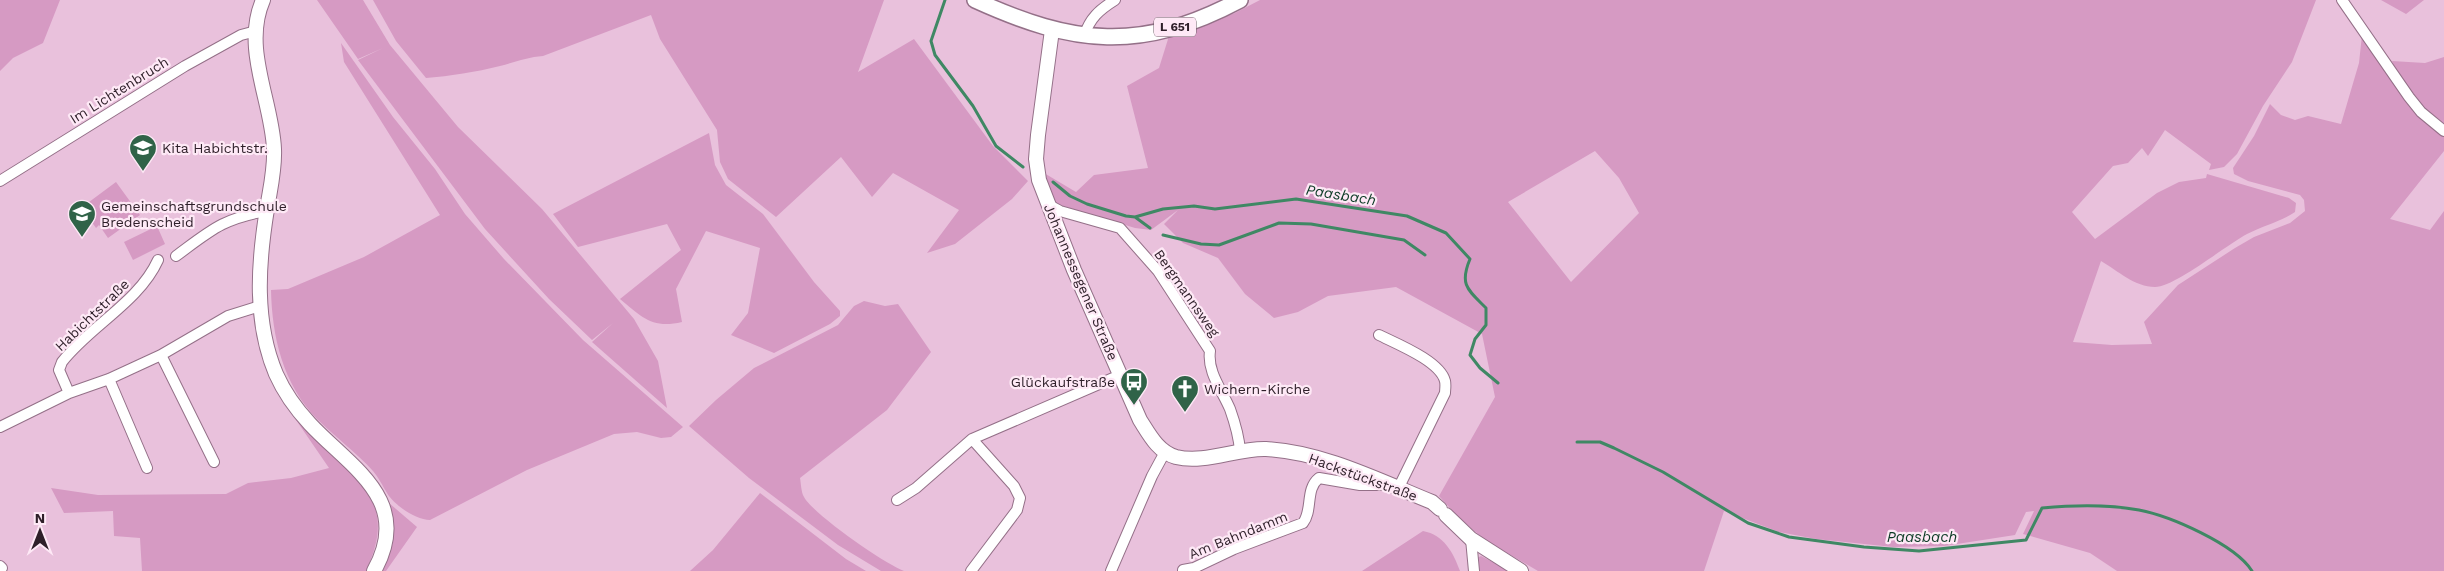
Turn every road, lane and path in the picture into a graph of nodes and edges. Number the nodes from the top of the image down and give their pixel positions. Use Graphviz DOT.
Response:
graph roads {
  1 [pos="263,0"];
  2 [pos="975,0"];
  3 [pos="1115,0"];
  4 [pos="1240,0"];
  5 [pos="2342,0"];
  6 [pos="1052,30"];
  7 [pos="256,31"];
  8 [pos="1084,36"];
  9 [pos="2444,131"];
  10 [pos="0,180"];
  11 [pos="1049,205"];
  12 [pos="267,211"];
  13 [pos="176,256"];
  14 [pos="158,260"];
  15 [pos="260,306"];
  16 [pos="1379,335"];
  17 [pos="161,355"];
  18 [pos="1120,375"];
  19 [pos="108,379"];
  20 [pos="69,393"];
  21 [pos="0,427"];
  22 [pos="972,439"];
  23 [pos="1165,452"];
  24 [pos="1240,452"];
  25 [pos="214,462"];
  26 [pos="148,468"];
  27 [pos="1393,487"];
  28 [pos="897,500"];
  29 [pos="1471,539"];
  30 [pos="1182,570"];
  31 [pos="374,571"];
  32 [pos="971,571"];
  33 [pos="1111,571"];
  34 [pos="1474,571"];
  35 [pos="1521,571"];
  1 -- 7 [label="street"];
  2 -- 6 [label="main road, L 651"];
  3 -- 8 [label="street"];
  4 -- 8 [label="main road, L 651"];
  5 -- 9 [label="street"];
  6 -- 8 [label="main road, L 651"];
  6 -- 11 [label="street, Johannessegener Straße"];
  7 -- 10 [label="street, Im Lichtenbruch"];
  7 -- 12 [label="street"];
  11 -- 18 [label="street, Johannessegener Straße"];
  11 -- 24 [label="street, Bergmannsweg"];
  12 -- 13 [label="street"];
  12 -- 15 [label="street"];
  14 -- 20 [label="street, Habichtstraße"];
  15 -- 17 [label="street"];
  15 -- 31 [label="street"];
  16 -- 27 [label="street"];
  17 -- 19 [label="street"];
  17 -- 25 [label="street"];
  18 -- 22 [label="street"];
  18 -- 23 [label="street, Johannessegener Straße"];
  19 -- 20 [label="street"];
  19 -- 26 [label="street"];
  20 -- 21 [label="street"];
  22 -- 28 [label="street"];
  22 -- 32 [label="street"];
  23 -- 24 [label="street, Hackstückstraße"];
  23 -- 33 [label="street"];
  24 -- 27 [label="street, Hackstückstraße"];
  27 -- 29 [label="street, Hackstückstraße"];
  27 -- 30 [label="street, Am Bahndamm"];
  29 -- 34 [label="street"];
  29 -- 35 [label="street, Hackstückstraße"];
}
